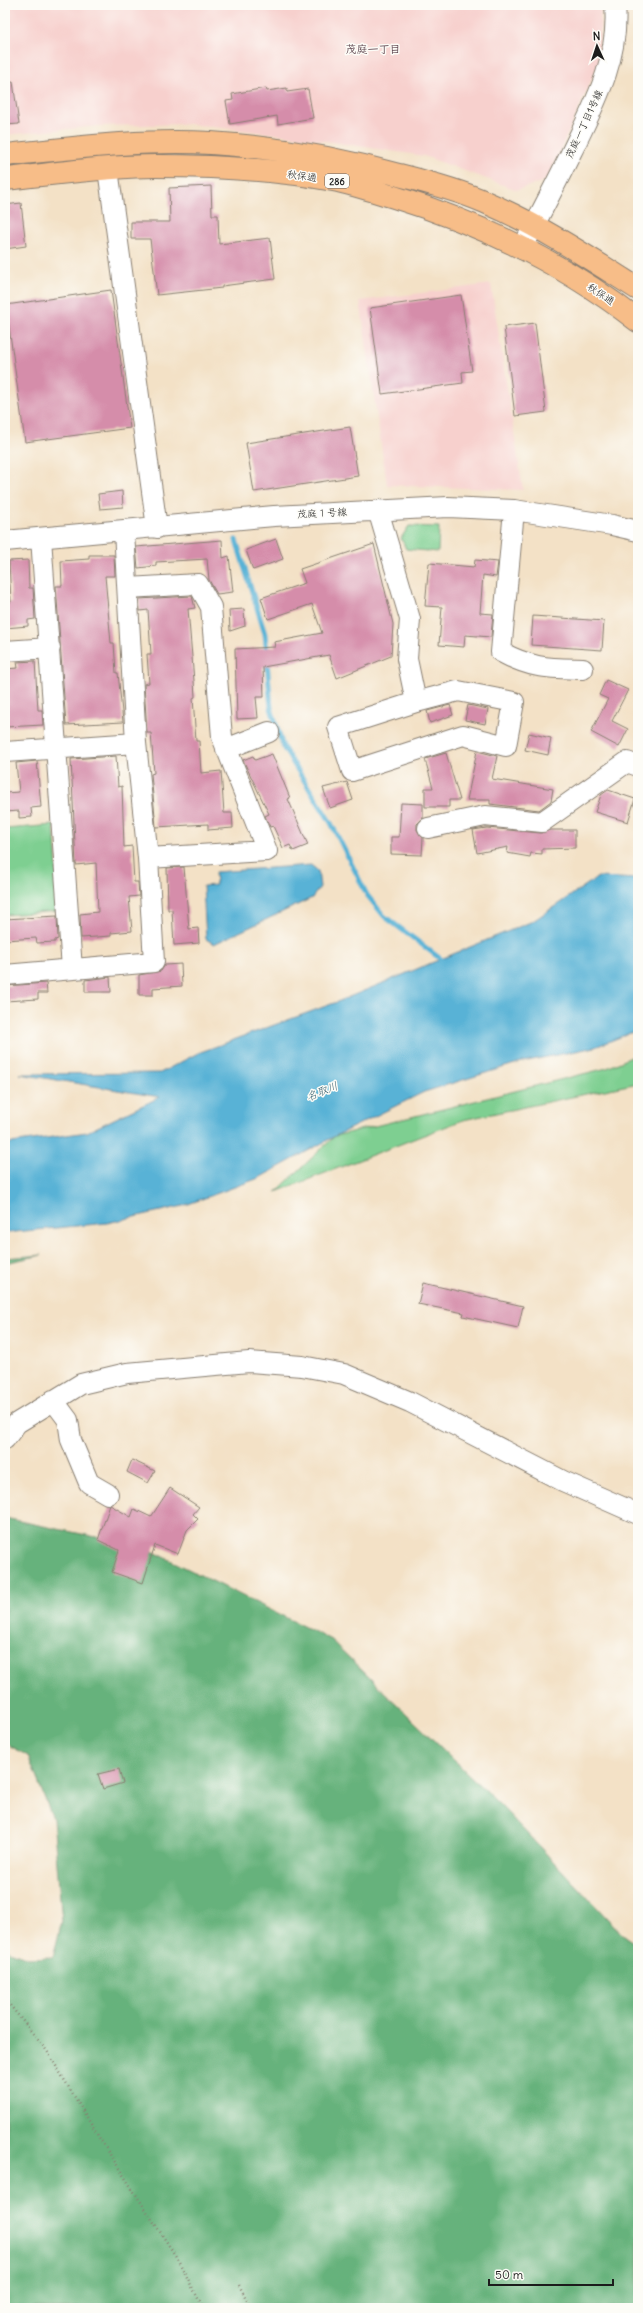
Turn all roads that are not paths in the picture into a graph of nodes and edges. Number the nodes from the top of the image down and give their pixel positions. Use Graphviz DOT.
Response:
graph roads {
  1 [pos="615,5"];
  2 [pos="5,154"];
  3 [pos="108,169"];
  4 [pos="5,179"];
  5 [pos="534,226"];
  6 [pos="522,249"];
  7 [pos="638,289"];
  8 [pos="638,321"];
  9 [pos="378,510"];
  10 [pos="514,510"];
  11 [pos="157,528"];
  12 [pos="124,531"];
  13 [pos="638,531"];
  14 [pos="41,538"];
  15 [pos="5,541"];
  16 [pos="128,588"];
  17 [pos="50,648"];
  18 [pos="5,652"];
  19 [pos="584,669"];
  20 [pos="416,702"];
  21 [pos="269,732"];
  22 [pos="136,743"];
  23 [pos="56,748"];
  24 [pos="226,749"];
  25 [pos="5,752"];
  26 [pos="638,766"];
  27 [pos="428,828"];
  28 [pos="148,858"];
  29 [pos="72,969"];
  30 [pos="5,975"];
  31 [pos="53,1400"];
  32 [pos="5,1439"];
  33 [pos="108,1494"];
  34 [pos="638,1514"];
  1 -- 5 [label="street, 茂庭一丁目1号線"];
  2 -- 5 [label="highway, 286"];
  3 -- 4 [label="highway, 秋保通 / 286"];
  3 -- 6 [label="highway, 秋保通 / 286"];
  3 -- 11 [label="street"];
  5 -- 6 [label="street, 茂庭一丁目1号線"];
  5 -- 7 [label="highway, 286"];
  6 -- 8 [label="highway, 秋保通 / 286"];
  9 -- 10 [label="street, 茂庭１号線"];
  9 -- 11 [label="street, 茂庭１号線"];
  9 -- 20 [label="street"];
  10 -- 13 [label="street, 茂庭１号線"];
  10 -- 19 [label="street"];
  11 -- 12 [label="street, 茂庭１号線"];
  12 -- 14 [label="street, 茂庭１号線"];
  12 -- 16 [label="street"];
  14 -- 15 [label="street, 茂庭１号線"];
  14 -- 17 [label="street"];
  16 -- 22 [label="street"];
  16 -- 24 [label="street"];
  17 -- 18 [label="street"];
  17 -- 23 [label="street"];
  20 -- 20 [label="street"];
  21 -- 24 [label="street"];
  22 -- 23 [label="street"];
  22 -- 28 [label="street"];
  23 -- 25 [label="street"];
  23 -- 29 [label="street"];
  24 -- 28 [label="street"];
  26 -- 27 [label="street"];
  28 -- 29 [label="street"];
  29 -- 30 [label="street"];
  31 -- 32 [label="street"];
  31 -- 33 [label="street"];
  31 -- 34 [label="street"];
}
